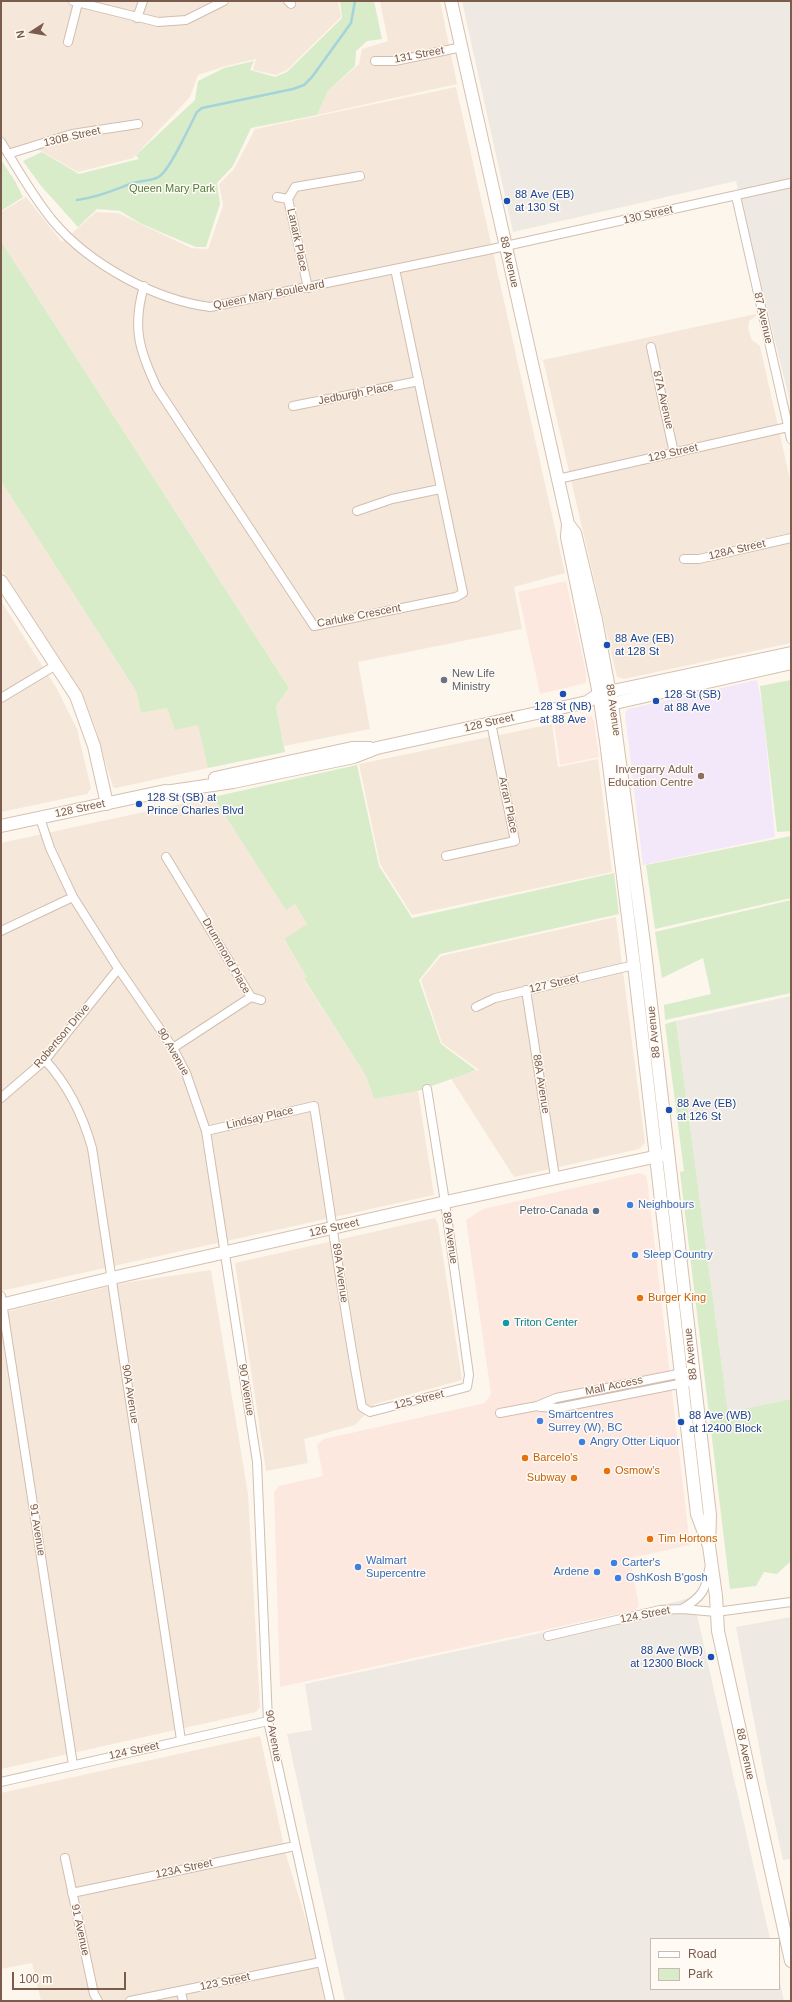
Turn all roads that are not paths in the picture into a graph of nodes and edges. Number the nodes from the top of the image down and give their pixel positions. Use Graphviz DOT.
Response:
graph roads {
  1 [pos="143,1"];
  2 [pos="224,1"];
  3 [pos="451,1"];
  4 [pos="75,2"];
  5 [pos="137,18"];
  6 [pos="68,42"];
  7 [pos="462,46"];
  8 [pos="375,61"];
  9 [pos="138,124"];
  10 [pos="1,142"];
  11 [pos="8,154"];
  12 [pos="360,176"];
  13 [pos="791,183"];
  14 [pos="736,196"];
  15 [pos="277,197"];
  16 [pos="288,200"];
  17 [pos="506,245"];
  18 [pos="395,269"];
  19 [pos="144,286"];
  20 [pos="308,288"];
  21 [pos="651,347"];
  22 [pos="419,381"];
  23 [pos="293,406"];
  24 [pos="788,427"];
  25 [pos="791,439"];
  26 [pos="674,453"];
  27 [pos="558,479"];
  28 [pos="440,489"];
  29 [pos="357,511"];
  30 [pos="791,538"];
  31 [pos="684,559"];
  32 [pos="1,581"];
  33 [pos="791,653"];
  34 [pos="791,663"];
  35 [pos="56,665"];
  36 [pos="1,698"];
  37 [pos="606,699"];
  38 [pos="491,723"];
  39 [pos="107,804"];
  40 [pos="40,818"];
  41 [pos="1,826"];
  42 [pos="446,856"];
  43 [pos="166,858"];
  44 [pos="73,897"];
  45 [pos="1,931"];
  46 [pos="634,965"];
  47 [pos="118,969"];
  48 [pos="526,990"];
  49 [pos="251,997"];
  50 [pos="261,1000"];
  51 [pos="476,1007"];
  52 [pos="173,1048"];
  53 [pos="45,1060"];
  54 [pos="427,1090"];
  55 [pos="1,1098"];
  56 [pos="314,1106"];
  57 [pos="206,1130"];
  58 [pos="662,1156"];
  59 [pos="554,1177"];
  60 [pos="445,1202"];
  61 [pos="334,1228"];
  62 [pos="224,1252"];
  63 [pos="112,1278"];
  64 [pos="1,1302"];
  65 [pos="688,1377"];
  66 [pos="467,1387"];
  67 [pos="370,1412"];
  68 [pos="500,1413"];
  69 [pos="709,1551"];
  70 [pos="791,1602"];
  71 [pos="682,1609"];
  72 [pos="716,1612"];
  73 [pos="548,1636"];
  74 [pos="268,1721"];
  75 [pos="182,1740"];
  76 [pos="73,1764"];
  77 [pos="1,1782"];
  78 [pos="295,1846"];
  79 [pos="65,1858"];
  80 [pos="72,1893"];
  81 [pos="791,1961"];
  82 [pos="321,1962"];
  83 [pos="181,1992"];
  84 [pos="98,2001"];
  85 [pos="130,2001"];
  86 [pos="183,2001"];
  87 [pos="330,2001"];
  1 -- 5 [label="street"];
  2 -- 5 [label="street"];
  3 -- 7 [label="main road, 88 Avenue"];
  4 -- 5 [label="street"];
  4 -- 6 [label="street"];
  7 -- 8 [label="street, 131 Street"];
  7 -- 17 [label="main road, 88 Avenue"];
  9 -- 11 [label="street, 130B Street"];
  10 -- 11 [label="street, Queen Mary Boulevard"];
  11 -- 19 [label="street, Queen Mary Boulevard"];
  12 -- 16 [label="street, Lanark Place"];
  13 -- 14 [label="street, 130 Street"];
  14 -- 17 [label="street, 130 Street"];
  14 -- 24 [label="street, 87 Avenue"];
  15 -- 16 [label="street"];
  16 -- 20 [label="street, Lanark Place"];
  17 -- 18 [label="street, Queen Mary Boulevard"];
  17 -- 27 [label="main road, 88 Avenue"];
  18 -- 20 [label="street, Queen Mary Boulevard"];
  18 -- 22 [label="street, Carluke Crescent"];
  19 -- 20 [label="street, Queen Mary Boulevard"];
  19 -- 28 [label="street, Carluke Crescent"];
  21 -- 26 [label="street, 87A Avenue"];
  22 -- 23 [label="street, Jedburgh Place"];
  22 -- 28 [label="street, Carluke Crescent"];
  24 -- 25 [label="street, 87 Avenue"];
  24 -- 26 [label="street, 129 Street"];
  26 -- 27 [label="street, 129 Street"];
  27 -- 37 [label="main road, 88 Avenue"];
  28 -- 29 [label="street"];
  30 -- 31 [label="street, 128A Street"];
  32 -- 35 [label="main road"];
  33 -- 37 [label="main road"];
  34 -- 37 [label="main road"];
  35 -- 36 [label="street"];
  35 -- 39 [label="main road"];
  37 -- 38 [label="main road, 128 Street"];
  37 -- 46 [label="main road, 88 Avenue"];
  37 -- 58 [label="main road, 88 Avenue"];
  38 -- 39 [label="main road, 128 Street"];
  38 -- 42 [label="street, Arran Place"];
  39 -- 40 [label="main road, 128 Street"];
  40 -- 41 [label="main road, 128 Street"];
  40 -- 44 [label="street, 90 Avenue"];
  43 -- 49 [label="street, Drummond Place"];
  44 -- 45 [label="street"];
  44 -- 47 [label="street, 90 Avenue"];
  46 -- 48 [label="street, 127 Street"];
  46 -- 58 [label="main road, 88 Avenue"];
  47 -- 52 [label="street, 90 Avenue"];
  47 -- 53 [label="street, Robertson Drive"];
  48 -- 51 [label="street, 127 Street"];
  48 -- 59 [label="street, 88A Avenue"];
  49 -- 50 [label="street"];
  49 -- 52 [label="street, Drummond Place"];
  52 -- 57 [label="street, 90 Avenue"];
  53 -- 55 [label="street, Robertson Drive"];
  53 -- 63 [label="street, 90A Avenue"];
  54 -- 60 [label="street, 89 Avenue"];
  56 -- 57 [label="street, Lindsay Place"];
  56 -- 61 [label="street, 89A Avenue"];
  57 -- 62 [label="street, 90 Avenue"];
  58 -- 59 [label="main road, 126 Street"];
  58 -- 65 [label="main road, 88 Avenue"];
  59 -- 60 [label="main road, 126 Street"];
  60 -- 61 [label="main road, 126 Street"];
  60 -- 66 [label="street, 89 Avenue"];
  61 -- 62 [label="main road, 126 Street"];
  61 -- 67 [label="street, 89A Avenue"];
  62 -- 63 [label="main road, 126 Street"];
  62 -- 74 [label="street, 90 Avenue"];
  63 -- 64 [label="main road, 126 Street"];
  63 -- 75 [label="street, 90A Avenue"];
  64 -- 76 [label="street, 91 Avenue"];
  65 -- 68 [label="street, Mall Access"];
  65 -- 69 [label="main road, 88 Avenue"];
  66 -- 67 [label="street, 125 Street"];
  69 -- 71 [label="street"];
  69 -- 72 [label="main road, 88 Avenue"];
  70 -- 72 [label="street, 124 Street"];
  71 -- 72 [label="street, 124 Street"];
  71 -- 73 [label="street, 124 Street"];
  72 -- 81 [label="main road, 88 Avenue"];
  74 -- 75 [label="street, 124 Street"];
  74 -- 78 [label="street, 90 Avenue"];
  75 -- 76 [label="street, 124 Street"];
  76 -- 77 [label="street, 124 Street"];
  78 -- 80 [label="street, 123A Street"];
  78 -- 82 [label="street, 90 Avenue"];
  79 -- 80 [label="street, 91 Avenue"];
  80 -- 84 [label="street, 91 Avenue"];
  82 -- 83 [label="street, 123 Street"];
  82 -- 87 [label="street, 90 Avenue"];
  83 -- 85 [label="street, 123 Street"];
  83 -- 86 [label="street"];
}
